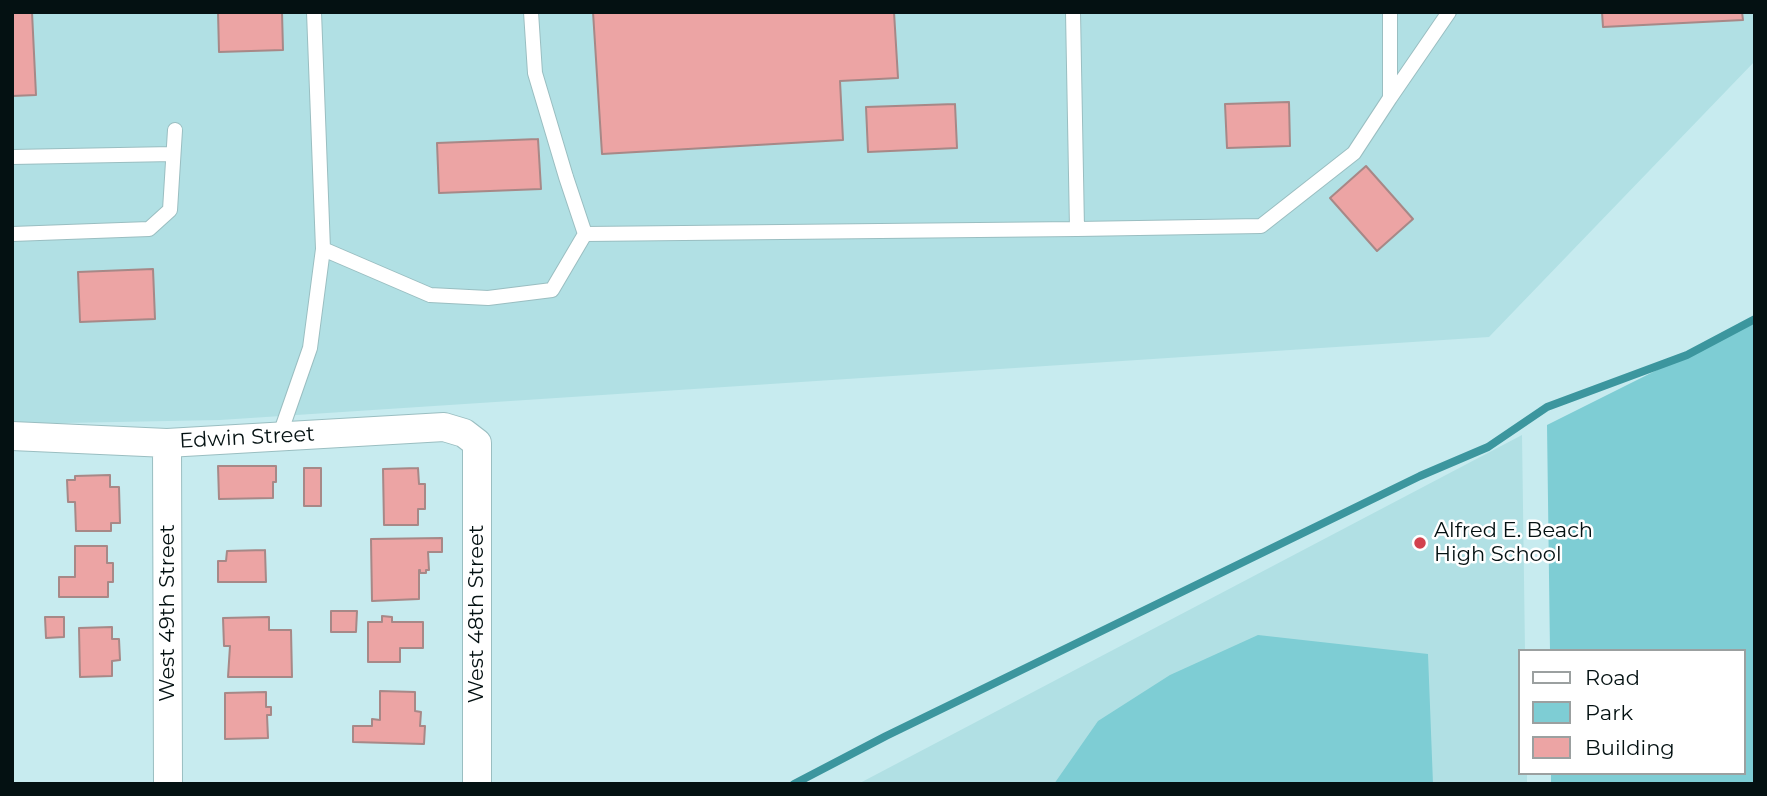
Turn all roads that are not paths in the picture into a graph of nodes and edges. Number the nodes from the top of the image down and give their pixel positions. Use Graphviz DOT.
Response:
graph roads {
  1 [pos="314,12"];
  2 [pos="531,12"];
  3 [pos="1073,12"];
  4 [pos="1390,12"];
  5 [pos="1450,12"];
  6 [pos="1390,98"];
  7 [pos="175,130"];
  8 [pos="173,154"];
  9 [pos="12,157"];
  10 [pos="1077,229"];
  11 [pos="12,234"];
  12 [pos="586,234"];
  13 [pos="323,249"];
  14 [pos="12,436"];
  15 [pos="279,436"];
  16 [pos="167,443"];
  17 [pos="477,443"];
  18 [pos="168,784"];
  19 [pos="477,784"];
  1 -- 13 [label="lane"];
  2 -- 12 [label="lane"];
  3 -- 10 [label="lane"];
  4 -- 6 [label="lane"];
  5 -- 6 [label="lane"];
  6 -- 10 [label="lane"];
  7 -- 8 [label="lane"];
  8 -- 9 [label="lane"];
  8 -- 11 [label="lane"];
  10 -- 12 [label="lane"];
  12 -- 13 [label="lane"];
  13 -- 15 [label="lane"];
  14 -- 16 [label="street, Edwin Street"];
  15 -- 16 [label="street, Edwin Street"];
  15 -- 17 [label="street, Edwin Street"];
  16 -- 18 [label="street, West 49th Street"];
  17 -- 19 [label="street, West 48th Street"];
}
